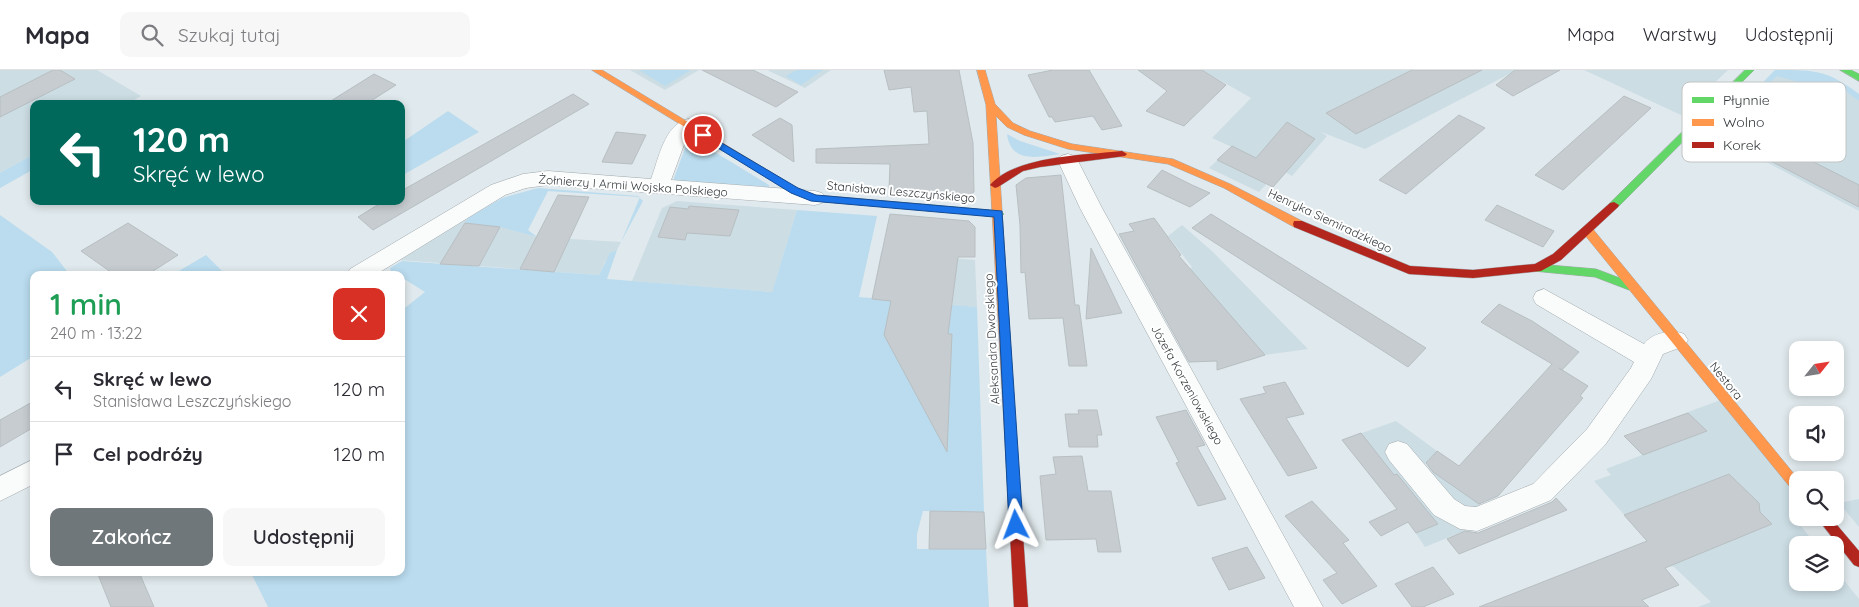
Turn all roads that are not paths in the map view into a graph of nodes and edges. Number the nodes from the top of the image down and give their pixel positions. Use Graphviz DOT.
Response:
graph roads {
  1 [pos="596,70"];
  2 [pos="981,70"];
  3 [pos="1750,70"];
  4 [pos="1844,70"];
  5 [pos="1859,78"];
  6 [pos="1738,82"];
  7 [pos="990,105"];
  8 [pos="688,126"];
  9 [pos="992,136"];
  10 [pos="1682,138"];
  11 [pos="1122,154"];
  12 [pos="1068,161"];
  13 [pos="1040,164"];
  14 [pos="996,184"];
  15 [pos="658,187"];
  16 [pos="814,198"];
  17 [pos="999,214"];
  18 [pos="1588,232"];
  19 [pos="1537,268"];
  20 [pos="365,271"];
  21 [pos="1634,290"];
  22 [pos="1544,298"];
  23 [pos="1676,340"];
  24 [pos="1647,358"];
  25 [pos="1398,452"];
  26 [pos="30,472"];
  27 [pos="1789,477"];
  28 [pos="0,490"];
  29 [pos="1830,526"];
  30 [pos="1859,561"];
  31 [pos="1020,607"];
  32 [pos="1308,607"];
  1 -- 8 [label="street, Stanisława Leszczyńskiego"];
  2 -- 7 [label="street, Aleksandra Dworskiego"];
  3 -- 6 [label="street, Henryka Siemiradzkiego"];
  4 -- 5 [label="street"];
  7 -- 9 [label="street, Aleksandra Dworskiego"];
  7 -- 11 [label="street, Henryka Siemiradzkiego"];
  8 -- 15 [label="street"];
  8 -- 16 [label="street, Stanisława Leszczyńskiego"];
  9 -- 13 [label="street"];
  9 -- 14 [label="street, Aleksandra Dworskiego"];
  10 -- 18 [label="street, Henryka Siemiradzkiego"];
  11 -- 12 [label="street"];
  11 -- 19 [label="street, Henryka Siemiradzkiego"];
  12 -- 13 [label="street"];
  12 -- 32 [label="street, Józefa Korzeniowskiego"];
  13 -- 14 [label="street"];
  14 -- 17 [label="street, Aleksandra Dworskiego"];
  15 -- 16 [label="street, Żołnierzy I Armii Wojska Polskiego"];
  15 -- 20 [label="street, Żołnierzy I Armii Wojska Polskiego"];
  16 -- 17 [label="street, Stanisława Leszczyńskiego"];
  17 -- 31 [label="street, Aleksandra Dworskiego"];
  18 -- 19 [label="street, Henryka Siemiradzkiego"];
  18 -- 21 [label="street, Nestora"];
  19 -- 21 [label="street, Nestora"];
  21 -- 23 [label="street, Nestora"];
  22 -- 24 [label="street"];
  23 -- 24 [label="street"];
  23 -- 27 [label="street, Nestora"];
  24 -- 25 [label="street"];
  26 -- 28 [label="street"];
  29 -- 30 [label="street"];
}
